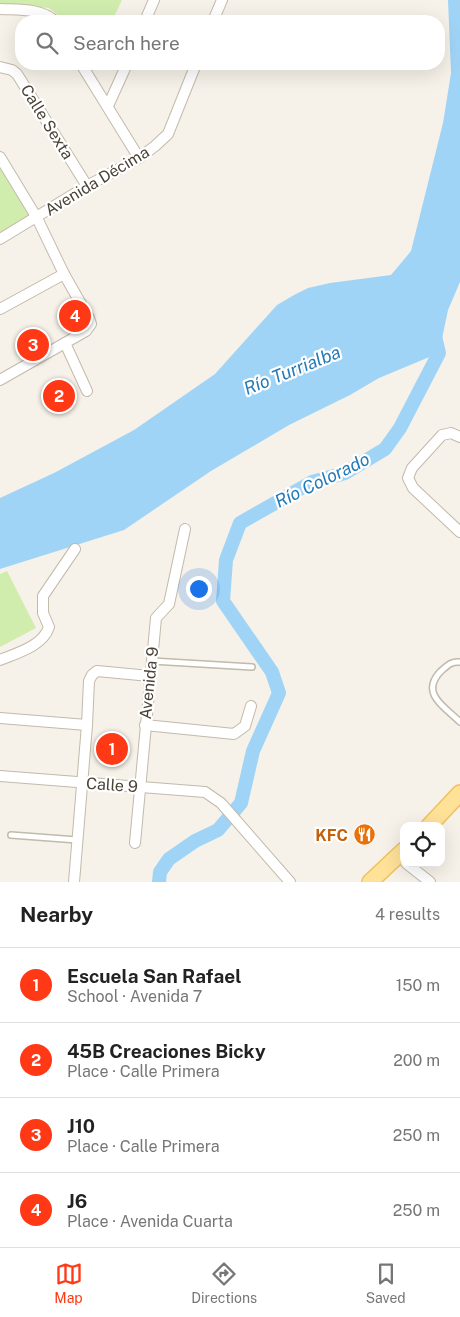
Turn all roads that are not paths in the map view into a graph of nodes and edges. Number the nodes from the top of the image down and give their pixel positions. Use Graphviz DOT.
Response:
graph roads {
  1 [pos="154,0"];
  2 [pos="222,0"];
  3 [pos="0,9"];
  4 [pos="48,15"];
  5 [pos="148,15"];
  6 [pos="216,15"];
  7 [pos="0,67"];
  8 [pos="86,70"];
  9 [pos="124,70"];
  10 [pos="194,70"];
  11 [pos="108,106"];
  12 [pos="0,157"];
  13 [pos="140,158"];
  14 [pos="87,186"];
  15 [pos="36,218"];
  16 [pos="0,239"];
  17 [pos="64,274"];
  18 [pos="0,310"];
  19 [pos="65,343"];
  20 [pos="0,380"];
  21 [pos="87,391"];
  22 [pos="460,437"];
  23 [pos="185,529"];
  24 [pos="460,532"];
  25 [pos="75,549"];
  26 [pos="0,660"];
  27 [pos="152,661"];
  28 [pos="460,662"];
  29 [pos="252,667"];
  30 [pos="150,676"];
  31 [pos="251,706"];
  32 [pos="0,718"];
  33 [pos="460,722"];
  34 [pos="87,725"];
  35 [pos="145,725"];
  36 [pos="0,776"];
  37 [pos="82,783"];
  38 [pos="139,786"];
  39 [pos="460,793"];
  40 [pos="432,822"];
  41 [pos="11,835"];
  42 [pos="77,840"];
  43 [pos="136,843"];
  44 [pos="400,860"];
  45 [pos="413,867"];
  46 [pos="74,882"];
  47 [pos="290,882"];
  48 [pos="370,882"];
  49 [pos="430,882"];
  1 -- 5 [label="street"];
  2 -- 6 [label="street"];
  3 -- 4 [label="street"];
  7 -- 14 [label="street, Calle Sexta"];
  8 -- 11 [label="street"];
  9 -- 11 [label="street"];
  10 -- 13 [label="street, Avenida Décima"];
  11 -- 13 [label="street"];
  12 -- 15 [label="street"];
  13 -- 14 [label="street, Avenida Décima"];
  14 -- 15 [label="street, Avenida Décima"];
  15 -- 16 [label="street, Avenida Décima"];
  15 -- 17 [label="street"];
  17 -- 18 [label="street"];
  17 -- 19 [label="street"];
  19 -- 20 [label="street"];
  19 -- 21 [label="street"];
  22 -- 24 [label="street"];
  23 -- 27 [label="street, Avenida 9"];
  25 -- 26 [label="street"];
  27 -- 29 [label="lane"];
  27 -- 30 [label="street, Avenida 9"];
  28 -- 33 [label="lane"];
  30 -- 34 [label="street"];
  30 -- 35 [label="street, Avenida 9"];
  31 -- 35 [label="street"];
  32 -- 34 [label="street"];
  34 -- 37 [label="street"];
  35 -- 38 [label="street, Avenida 9"];
  36 -- 37 [label="street, Calle 9"];
  37 -- 38 [label="street, Calle 9"];
  37 -- 42 [label="street"];
  38 -- 43 [label="street, Avenida 9"];
  38 -- 47 [label="street, Calle 9"];
  39 -- 40 [label="main road"];
  41 -- 42 [label="lane"];
  42 -- 46 [label="street"];
  44 -- 48 [label="main road"];
  45 -- 49 [label="street"];
}
